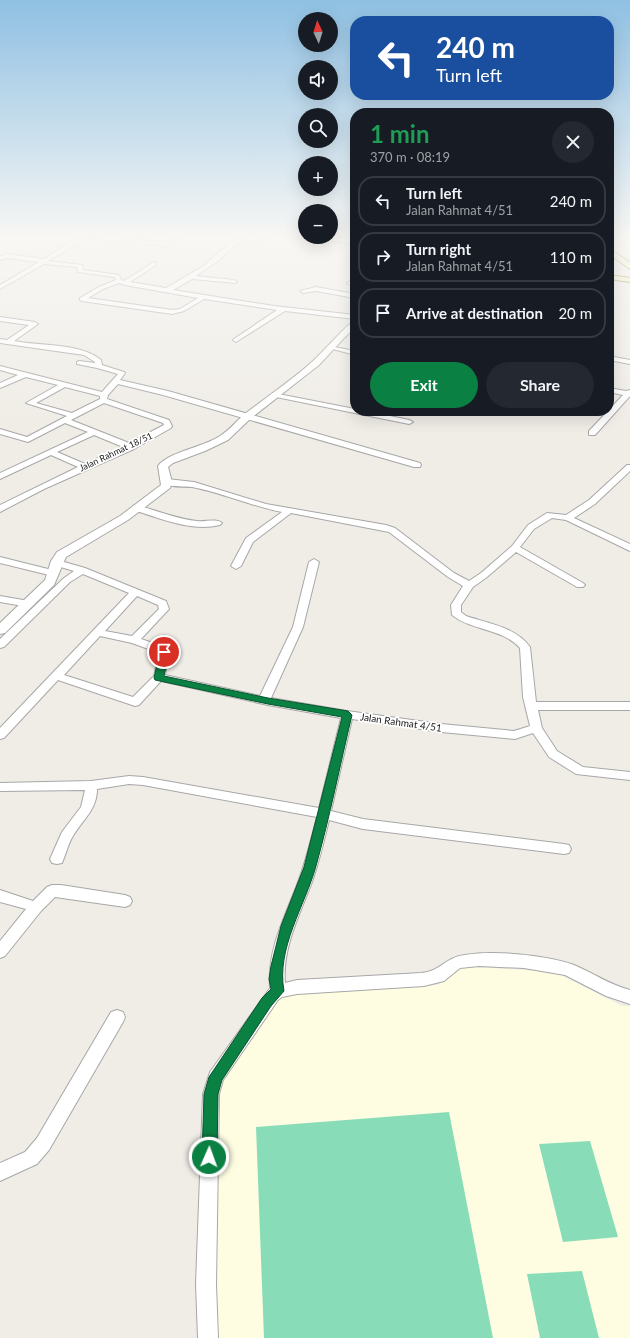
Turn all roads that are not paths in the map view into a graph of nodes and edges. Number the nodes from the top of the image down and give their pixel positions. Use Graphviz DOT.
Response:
graph roads {
  1 [pos="85,297"];
  2 [pos="203,297"];
  3 [pos="206,297"];
  4 [pos="283,309"];
  5 [pos="350,316"];
  6 [pos="0,319"];
  7 [pos="350,329"];
  8 [pos="236,340"];
  9 [pos="0,341"];
  10 [pos="8,342"];
  11 [pos="331,347"];
  12 [pos="350,352"];
  13 [pos="614,359"];
  14 [pos="630,362"];
  15 [pos="79,363"];
  16 [pos="98,366"];
  17 [pos="0,368"];
  18 [pos="25,375"];
  19 [pos="116,380"];
  20 [pos="0,386"];
  21 [pos="62,386"];
  22 [pos="614,391"];
  23 [pos="629,393"];
  24 [pos="276,395"];
  25 [pos="104,398"];
  26 [pos="614,408"];
  27 [pos="350,410"];
  28 [pos="74,416"];
  29 [pos="379,416"];
  30 [pos="606,416"];
  31 [pos="247,417"];
  32 [pos="65,420"];
  33 [pos="409,422"];
  34 [pos="0,430"];
  35 [pos="94,432"];
  36 [pos="592,433"];
  37 [pos="131,447"];
  38 [pos="50,452"];
  39 [pos="418,465"];
  40 [pos="84,467"];
  41 [pos="630,467"];
  42 [pos="0,476"];
  43 [pos="168,482"];
  44 [pos="136,508"];
  45 [pos="0,509"];
  46 [pos="288,511"];
  47 [pos="568,518"];
  48 [pos="217,524"];
  49 [pos="515,548"];
  50 [pos="630,548"];
  51 [pos="0,560"];
  52 [pos="314,562"];
  53 [pos="236,566"];
  54 [pos="55,568"];
  55 [pos="82,570"];
  56 [pos="469,584"];
  57 [pos="580,586"];
  58 [pos="136,592"];
  59 [pos="0,599"];
  60 [pos="29,604"];
  61 [pos="0,630"];
  62 [pos="98,633"];
  63 [pos="134,640"];
  64 [pos="0,645"];
  65 [pos="57,676"];
  66 [pos="159,678"];
  67 [pos="264,700"];
  68 [pos="531,706"];
  69 [pos="630,706"];
  70 [pos="348,715"];
  71 [pos="536,728"];
  72 [pos="0,735"];
  73 [pos="630,776"];
  74 [pos="91,785"];
  75 [pos="0,787"];
  76 [pos="324,814"];
  77 [pos="564,849"];
  78 [pos="57,859"];
  79 [pos="0,896"];
  80 [pos="125,901"];
  81 [pos="36,907"];
  82 [pos="0,952"];
  83 [pos="278,991"];
  84 [pos="630,997"];
  85 [pos="117,1017"];
  86 [pos="0,1172"];
  87 [pos="208,1338"];
  1 -- 2 [label="street"];
  3 -- 4 [label="street"];
  4 -- 5 [label="street"];
  4 -- 8 [label="street"];
  6 -- 10 [label="street"];
  7 -- 11 [label="street"];
  9 -- 10 [label="street"];
  10 -- 16 [label="street"];
  11 -- 12 [label="street"];
  11 -- 24 [label="street"];
  13 -- 14 [label="street"];
  15 -- 16 [label="street"];
  16 -- 19 [label="street"];
  17 -- 18 [label="street"];
  18 -- 20 [label="street"];
  18 -- 21 [label="street"];
  19 -- 25 [label="street"];
  19 -- 31 [label="street"];
  21 -- 25 [label="street"];
  21 -- 28 [label="street"];
  22 -- 23 [label="street"];
  23 -- 26 [label="street"];
  24 -- 27 [label="street"];
  24 -- 31 [label="street"];
  25 -- 28 [label="street"];
  25 -- 37 [label="street, Jalan Rahmat 18/51"];
  28 -- 32 [label="street"];
  29 -- 33 [label="street"];
  30 -- 36 [label="street"];
  31 -- 39 [label="street"];
  31 -- 43 [label="street"];
  32 -- 34 [label="street"];
  32 -- 35 [label="street"];
  35 -- 37 [label="street"];
  35 -- 38 [label="street"];
  37 -- 40 [label="street, Jalan Rahmat 18/51"];
  38 -- 40 [label="street"];
  38 -- 42 [label="street"];
  40 -- 45 [label="street, Jalan Rahmat 18/51"];
  41 -- 47 [label="street"];
  43 -- 44 [label="street"];
  43 -- 46 [label="street"];
  44 -- 48 [label="street"];
  44 -- 54 [label="street"];
  46 -- 53 [label="street"];
  46 -- 56 [label="street"];
  47 -- 49 [label="street"];
  47 -- 50 [label="street"];
  49 -- 56 [label="street"];
  49 -- 57 [label="street"];
  51 -- 54 [label="street"];
  52 -- 67 [label="street"];
  54 -- 55 [label="street"];
  54 -- 60 [label="street"];
  55 -- 58 [label="street"];
  55 -- 64 [label="street"];
  56 -- 68 [label="street"];
  58 -- 62 [label="street"];
  58 -- 63 [label="street"];
  59 -- 60 [label="street"];
  60 -- 61 [label="street"];
  62 -- 63 [label="street"];
  62 -- 65 [label="street"];
  63 -- 66 [label="street"];
  65 -- 66 [label="street"];
  65 -- 72 [label="street"];
  66 -- 67 [label="street, Jalan Rahmat 4/51"];
  67 -- 70 [label="street, Jalan Rahmat 4/51"];
  68 -- 69 [label="street"];
  68 -- 71 [label="street"];
  70 -- 71 [label="street, Jalan Rahmat 4/51"];
  70 -- 76 [label="street"];
  71 -- 73 [label="street"];
  74 -- 75 [label="street"];
  74 -- 76 [label="street"];
  74 -- 78 [label="street"];
  76 -- 77 [label="street"];
  76 -- 83 [label="street"];
  79 -- 81 [label="street"];
  80 -- 81 [label="street"];
  81 -- 82 [label="street"];
  83 -- 84 [label="street"];
  83 -- 87 [label="street"];
  85 -- 86 [label="street"];
}
